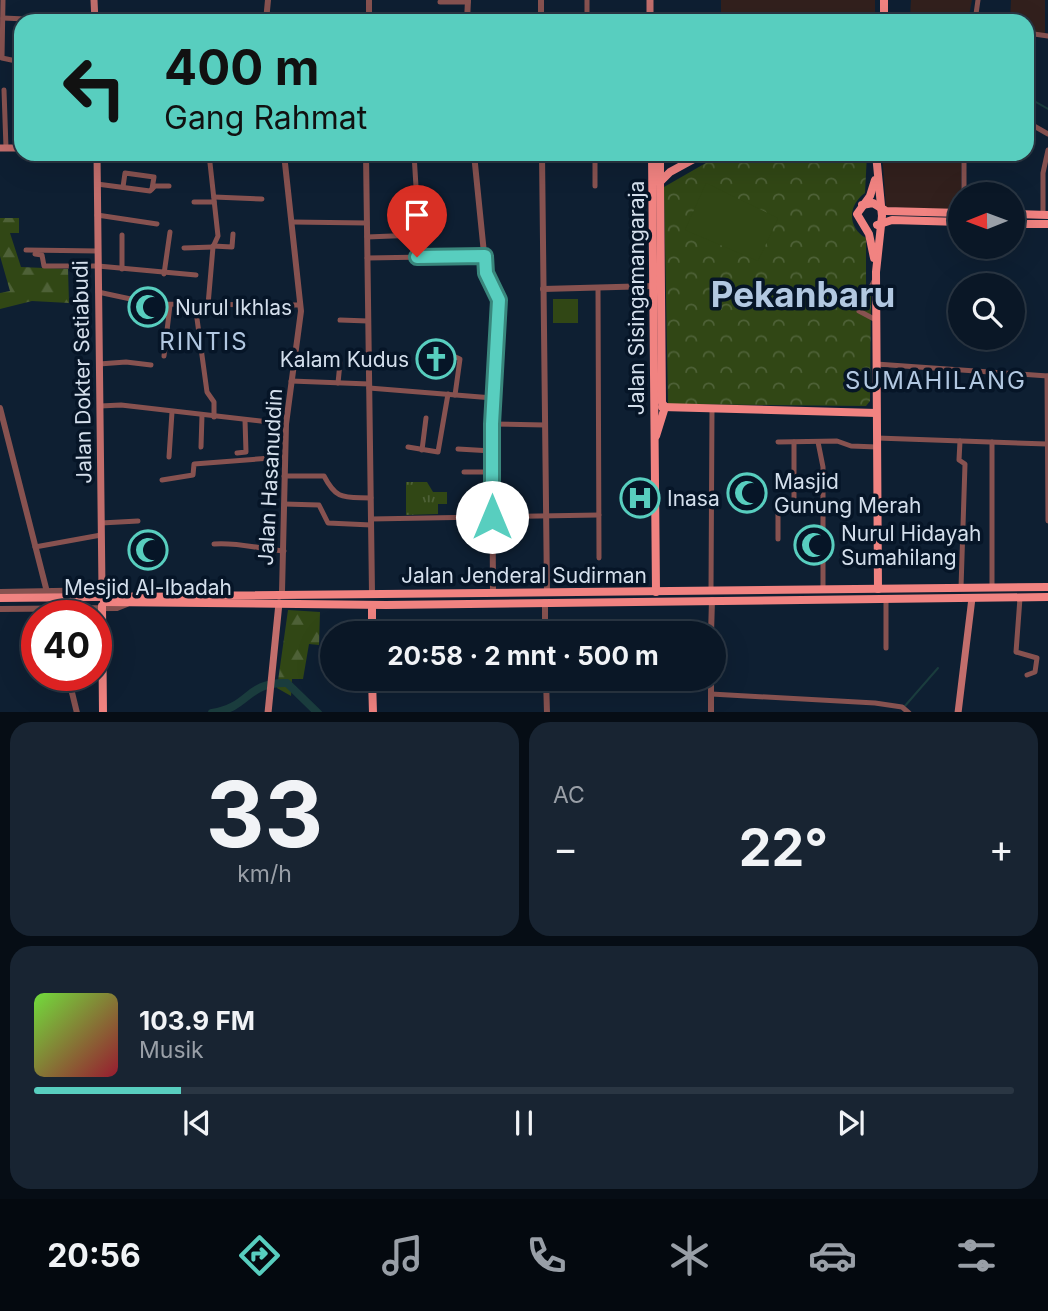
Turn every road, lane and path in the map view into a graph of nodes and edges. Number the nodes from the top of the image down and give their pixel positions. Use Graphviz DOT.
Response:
graph roads {
  1 [pos="3,0"];
  2 [pos="468,1"];
  3 [pos="440,2"];
  4 [pos="3,18"];
  5 [pos="14,18"];
  6 [pos="14,61"];
  7 [pos="4,90"];
  8 [pos="3,148"];
  9 [pos="1048,150"];
  10 [pos="97,161"];
  11 [pos="210,161"];
  12 [pos="285,161"];
  13 [pos="366,161"];
  14 [pos="414,161"];
  15 [pos="475,161"];
  16 [pos="542,161"];
  17 [pos="595,161"];
  18 [pos="652,161"];
  19 [pos="660,161"];
  20 [pos="690,161"];
  21 [pos="876,161"];
  22 [pos="964,161"];
  23 [pos="876,174"];
  24 [pos="660,182"];
  25 [pos="964,182"];
  26 [pos="97,184"];
  27 [pos="169,186"];
  28 [pos="595,186"];
  29 [pos="123,187"];
  30 [pos="152,191"];
  31 [pos="214,199"];
  32 [pos="262,199"];
  33 [pos="194,202"];
  34 [pos="417,202"];
  35 [pos="862,205"];
  36 [pos="880,209"];
  37 [pos="948,212"];
  38 [pos="1026,214"];
  39 [pos="97,215"];
  40 [pos="1045,215"];
  41 [pos="292,222"];
  42 [pos="948,222"];
  43 [pos="367,223"];
  44 [pos="879,223"];
  45 [pos="157,224"];
  46 [pos="1026,224"];
  47 [pos="1048,224"];
  48 [pos="864,227"];
  49 [pos="170,232"];
  50 [pos="233,234"];
  51 [pos="122,235"];
  52 [pos="417,235"];
  53 [pos="367,237"];
  54 [pos="213,247"];
  55 [pos="184,248"];
  56 [pos="26,250"];
  57 [pos="98,251"];
  58 [pos="35,254"];
  59 [pos="485,256"];
  60 [pos="368,258"];
  61 [pos="98,267"];
  62 [pos="122,269"];
  63 [pos="661,273"];
  64 [pos="164,274"];
  65 [pos="196,275"];
  66 [pos="876,275"];
  67 [pos="653,286"];
  68 [pos="598,288"];
  69 [pos="543,289"];
  70 [pos="98,292"];
  71 [pos="195,304"];
  72 [pos="170,305"];
  73 [pos="208,305"];
  74 [pos="300,305"];
  75 [pos="340,320"];
  76 [pos="876,320"];
  77 [pos="368,321"];
  78 [pos="443,343"];
  79 [pos="164,356"];
  80 [pos="340,363"];
  81 [pos="99,364"];
  82 [pos="876,364"];
  83 [pos="151,365"];
  84 [pos="1048,376"];
  85 [pos="291,381"];
  86 [pos="338,383"];
  87 [pos="369,386"];
  88 [pos="448,394"];
  89 [pos="455,395"];
  90 [pos="493,398"];
  91 [pos="100,406"];
  92 [pos="654,407"];
  93 [pos="0,408"];
  94 [pos="665,408"];
  95 [pos="712,408"];
  96 [pos="172,412"];
  97 [pos="876,413"];
  98 [pos="202,415"];
  99 [pos="214,416"];
  100 [pos="426,418"];
  101 [pos="245,420"];
  102 [pos="286,424"];
  103 [pos="492,424"];
  104 [pos="545,425"];
  105 [pos="2,427"];
  106 [pos="1047,430"];
  107 [pos="960,441"];
  108 [pos="654,442"];
  109 [pos="778,442"];
  110 [pos="794,442"];
  111 [pos="818,442"];
  112 [pos="877,442"];
  113 [pos="992,442"];
  114 [pos="1047,444"];
  115 [pos="201,447"];
  116 [pos="408,447"];
  117 [pos="458,449"];
  118 [pos="422,450"];
  119 [pos="492,451"];
  120 [pos="237,453"];
  121 [pos="169,457"];
  122 [pos="284,457"];
  123 [pos="464,472"];
  124 [pos="492,472"];
  125 [pos="284,476"];
  126 [pos="162,480"];
  127 [pos="371,498"];
  128 [pos="1048,503"];
  129 [pos="284,504"];
  130 [pos="599,515"];
  131 [pos="546,516"];
  132 [pos="492,517"];
  133 [pos="138,521"];
  134 [pos="1048,521"];
  135 [pos="371,522"];
  136 [pos="101,523"];
  137 [pos="102,535"];
  138 [pos="778,539"];
  139 [pos="214,544"];
  140 [pos="35,547"];
  141 [pos="284,551"];
  142 [pos="600,558"];
  143 [pos="992,587"];
  144 [pos="1038,587"];
  145 [pos="1048,587"];
  146 [pos="961,588"];
  147 [pos="878,589"];
  148 [pos="102,590"];
  149 [pos="823,590"];
  150 [pos="0,592"];
  151 [pos="47,592"];
  152 [pos="282,592"];
  153 [pos="547,592"];
  154 [pos="656,592"];
  155 [pos="369,593"];
  156 [pos="386,593"];
  157 [pos="493,593"];
  158 [pos="711,595"];
  159 [pos="1048,597"];
  160 [pos="886,598"];
  161 [pos="972,598"];
  162 [pos="1020,598"];
  163 [pos="1038,598"];
  164 [pos="127,599"];
  165 [pos="0,600"];
  166 [pos="545,602"];
  167 [pos="279,603"];
  168 [pos="369,605"];
  169 [pos="386,605"];
  170 [pos="112,607"];
  171 [pos="0,609"];
  172 [pos="21,610"];
  173 [pos="371,621"];
  174 [pos="545,621"];
  175 [pos="712,621"];
  176 [pos="886,648"];
  177 [pos="1027,675"];
  178 [pos="72,691"];
  179 [pos="103,691"];
  180 [pos="372,691"];
  181 [pos="546,691"];
  182 [pos="712,694"];
  183 [pos="77,712"];
  184 [pos="103,712"];
  185 [pos="268,712"];
  186 [pos="373,712"];
  187 [pos="547,712"];
  188 [pos="711,712"];
  189 [pos="909,712"];
  190 [pos="958,712"];
  1 -- 4 [label="street"];
  2 -- 3 [label="street"];
  4 -- 5 [label="street"];
  4 -- 6 [label="street"];
  7 -- 8 [label="street"];
  9 -- 40 [label="street"];
  10 -- 26 [label="main road, Jalan Dokter Setiabudi"];
  11 -- 31 [label="street"];
  12 -- 41 [label="street, Jalan Hasanuddin"];
  13 -- 43 [label="street"];
  14 -- 34 [label="street"];
  15 -- 59 [label="street"];
  16 -- 69 [label="street"];
  17 -- 28 [label="street"];
  18 -- 67 [label="main road, Jalan Sisingamangaraja"];
  19 -- 24 [label="main road, Jalan Sisingamangaraja"];
  20 -- 24 [label="main road, Jalan Sisingamangaraja"];
  21 -- 23 [label="main road"];
  22 -- 25 [label="street"];
  23 -- 35 [label="main road"];
  23 -- 36 [label="main road"];
  24 -- 63 [label="main road, Jalan Sisingamangaraja"];
  26 -- 29 [label="street"];
  26 -- 39 [label="main road, Jalan Dokter Setiabudi"];
  27 -- 30 [label="street"];
  29 -- 30 [label="street"];
  29 -- 30 [label="street"];
  31 -- 32 [label="street"];
  31 -- 33 [label="street"];
  31 -- 54 [label="street"];
  35 -- 36 [label="main road"];
  35 -- 48 [label="main road"];
  36 -- 37 [label="main road"];
  36 -- 44 [label="main road"];
  38 -- 40 [label="main road"];
  39 -- 45 [label="street"];
  39 -- 57 [label="main road, Jalan Dokter Setiabudi"];
  41 -- 43 [label="street"];
  41 -- 74 [label="street, Jalan Hasanuddin"];
  42 -- 44 [label="main road"];
  43 -- 53 [label="street"];
  44 -- 48 [label="main road"];
  44 -- 66 [label="main road"];
  46 -- 47 [label="main road"];
  48 -- 66 [label="main road"];
  49 -- 64 [label="street"];
  50 -- 54 [label="street"];
  51 -- 62 [label="street"];
  52 -- 53 [label="street"];
  53 -- 60 [label="street"];
  54 -- 55 [label="street"];
  54 -- 73 [label="street"];
  56 -- 57 [label="street"];
  57 -- 61 [label="main road, Jalan Dokter Setiabudi"];
  58 -- 61 [label="street"];
  59 -- 60 [label="street"];
  59 -- 90 [label="street"];
  60 -- 77 [label="street"];
  61 -- 62 [label="street"];
  61 -- 70 [label="main road, Jalan Dokter Setiabudi"];
  62 -- 64 [label="street"];
  63 -- 67 [label="main road"];
  63 -- 94 [label="main road, Jalan Sisingamangaraja"];
  64 -- 65 [label="street"];
  66 -- 76 [label="main road"];
  66 -- 76 [label="street"];
  67 -- 68 [label="street"];
  67 -- 92 [label="main road, Jalan Sisingamangaraja"];
  68 -- 69 [label="street"];
  68 -- 130 [label="street"];
  69 -- 104 [label="street"];
  70 -- 72 [label="street"];
  70 -- 81 [label="main road, Jalan Dokter Setiabudi"];
  71 -- 72 [label="street"];
  71 -- 73 [label="street"];
  71 -- 99 [label="street"];
  72 -- 79 [label="street"];
  73 -- 74 [label="street"];
  74 -- 85 [label="street, Jalan Hasanuddin"];
  75 -- 77 [label="street"];
  76 -- 82 [label="main road"];
  77 -- 87 [label="street"];
  78 -- 89 [label="street"];
  80 -- 86 [label="street"];
  81 -- 83 [label="street"];
  81 -- 91 [label="main road, Jalan Dokter Setiabudi"];
  82 -- 84 [label="street"];
  82 -- 97 [label="main road"];
  84 -- 106 [label="street"];
  85 -- 86 [label="street"];
  85 -- 102 [label="street, Jalan Hasanuddin"];
  86 -- 87 [label="street"];
  87 -- 88 [label="street"];
  87 -- 127 [label="street"];
  88 -- 89 [label="street"];
  88 -- 118 [label="street"];
  89 -- 90 [label="street"];
  90 -- 103 [label="street"];
  91 -- 96 [label="street"];
  91 -- 136 [label="main road, Jalan Dokter Setiabudi"];
  92 -- 94 [label="main road"];
  92 -- 108 [label="main road, Jalan Sisingamangaraja"];
  93 -- 105 [label="street"];
  94 -- 95 [label="main road"];
  94 -- 108 [label="main road, Jalan Sisingamangaraja"];
  95 -- 97 [label="main road"];
  95 -- 158 [label="street"];
  96 -- 98 [label="street"];
  96 -- 121 [label="street"];
  97 -- 112 [label="main road"];
  98 -- 99 [label="street"];
  98 -- 115 [label="street"];
  99 -- 101 [label="street"];
  100 -- 118 [label="street"];
  101 -- 102 [label="street"];
  101 -- 120 [label="street"];
  102 -- 122 [label="street, Jalan Hasanuddin"];
  103 -- 104 [label="street"];
  103 -- 119 [label="street"];
  104 -- 131 [label="street"];
  105 -- 140 [label="street"];
  106 -- 114 [label="street"];
  107 -- 112 [label="street"];
  107 -- 113 [label="street"];
  107 -- 146 [label="street"];
  108 -- 154 [label="main road, Jalan Sisingamangaraja"];
  109 -- 110 [label="street"];
  110 -- 111 [label="street"];
  110 -- 138 [label="street"];
  111 -- 112 [label="street"];
  111 -- 149 [label="street"];
  112 -- 147 [label="main road"];
  113 -- 114 [label="street"];
  113 -- 143 [label="street"];
  114 -- 128 [label="street"];
  116 -- 118 [label="street"];
  117 -- 119 [label="street"];
  119 -- 124 [label="street"];
  122 -- 125 [label="street, Jalan Hasanuddin"];
  122 -- 126 [label="street"];
  123 -- 124 [label="street"];
  124 -- 132 [label="street"];
  125 -- 127 [label="street"];
  125 -- 129 [label="street, Jalan Hasanuddin"];
  127 -- 135 [label="street"];
  128 -- 134 [label="street"];
  129 -- 135 [label="street"];
  129 -- 141 [label="street, Jalan Hasanuddin"];
  130 -- 131 [label="street"];
  130 -- 142 [label="street"];
  131 -- 132 [label="street"];
  131 -- 153 [label="street"];
  132 -- 135 [label="street"];
  132 -- 157 [label="street"];
  133 -- 136 [label="street"];
  135 -- 155 [label="street"];
  136 -- 137 [label="main road, Jalan Dokter Setiabudi"];
  137 -- 140 [label="street"];
  137 -- 148 [label="main road, Jalan Dokter Setiabudi"];
  139 -- 141 [label="street"];
  140 -- 151 [label="street"];
  141 -- 152 [label="street, Jalan Hasanuddin"];
  143 -- 144 [label="main road, Jalan Jenderal Sudirman"];
  143 -- 146 [label="main road, Jalan Jenderal Sudirman"];
  144 -- 145 [label="main road, Jalan Jenderal Sudirman"];
  144 -- 163 [label="main road"];
  146 -- 147 [label="main road, Jalan Jenderal Sudirman"];
  147 -- 149 [label="main road, Jalan Jenderal Sudirman"];
  148 -- 151 [label="street"];
  148 -- 164 [label="street"];
  149 -- 158 [label="main road, Jalan Jenderal Sudirman"];
  150 -- 151 [label="street"];
  152 -- 155 [label="main road, Jalan Jenderal Sudirman"];
  152 -- 164 [label="main road, Jalan Jenderal Sudirman"];
  153 -- 154 [label="main road, Jalan Jenderal Sudirman"];
  153 -- 157 [label="main road, Jalan Jenderal Sudirman"];
  154 -- 158 [label="main road, Jalan Jenderal Sudirman"];
  155 -- 156 [label="main road, Jalan Jenderal Sudirman"];
  155 -- 168 [label="main road"];
  156 -- 157 [label="main road, Jalan Jenderal Sudirman"];
  156 -- 169 [label="main road"];
  158 -- 160 [label="main road, Jalan Jenderal Sudirman"];
  158 -- 166 [label="main road, Jalan Jenderal Sudirman"];
  158 -- 175 [label="street"];
  159 -- 163 [label="main road, Jalan Jenderal Sudirman"];
  160 -- 161 [label="main road, Jalan Jenderal Sudirman"];
  160 -- 176 [label="street"];
  161 -- 162 [label="main road, Jalan Jenderal Sudirman"];
  161 -- 190 [label="main road"];
  162 -- 163 [label="main road, Jalan Jenderal Sudirman"];
  162 -- 177 [label="street"];
  164 -- 165 [label="main road, Jalan Jenderal Sudirman"];
  164 -- 167 [label="main road, Jalan Jenderal Sudirman"];
  164 -- 170 [label="street"];
  166 -- 169 [label="main road, Jalan Jenderal Sudirman"];
  166 -- 174 [label="street"];
  167 -- 168 [label="main road, Jalan Jenderal Sudirman"];
  167 -- 185 [label="main road"];
  168 -- 169 [label="main road, Jalan Jenderal Sudirman"];
  168 -- 173 [label="main road"];
  171 -- 172 [label="street"];
  178 -- 183 [label="street"];
  179 -- 184 [label="main road"];
  180 -- 186 [label="main road"];
  181 -- 187 [label="street"];
  182 -- 188 [label="street"];
  182 -- 189 [label="street"];
}
